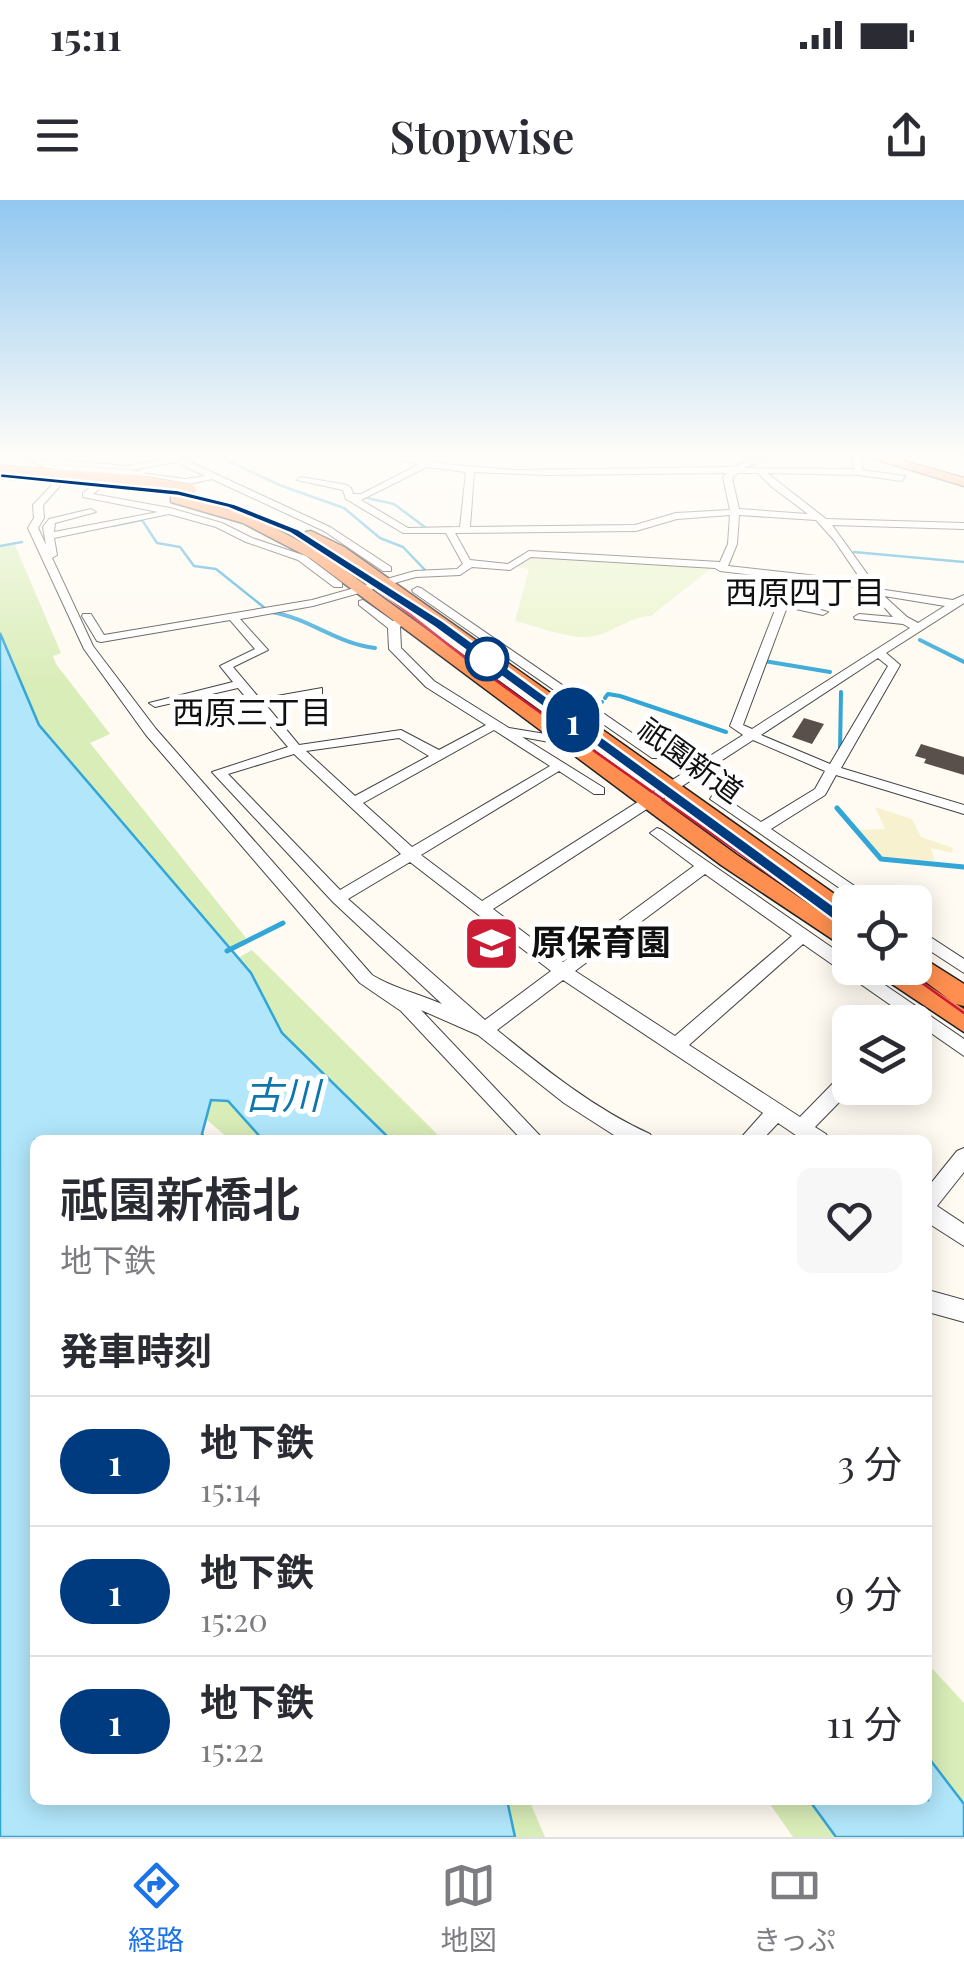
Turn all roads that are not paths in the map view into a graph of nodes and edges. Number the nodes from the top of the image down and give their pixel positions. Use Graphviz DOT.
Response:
graph roads {
  1 [pos="35,531"];
  2 [pos="51,531"];
  3 [pos="67,531"];
  4 [pos="235,531"];
  5 [pos="275,531"];
  6 [pos="310,531"];
  7 [pos="316,531"];
  8 [pos="449,531"];
  9 [pos="734,531"];
  10 [pos="832,531"];
  11 [pos="50,536"];
  12 [pos="286,536"];
  13 [pos="340,544"];
  14 [pos="266,546"];
  15 [pos="467,563"];
  16 [pos="722,566"];
  17 [pos="386,576"];
  18 [pos="793,577"];
  19 [pos="338,585"];
  20 [pos="871,588"];
  21 [pos="418,590"];
  22 [pos="363,597"];
  23 [pos="962,600"];
  24 [pos="783,603"];
  25 [pos="423,611"];
  26 [pos="823,612"];
  27 [pos="451,614"];
  28 [pos="233,617"];
  29 [pos="859,617"];
  30 [pos="902,621"];
  31 [pos="398,623"];
  32 [pos="919,628"];
  33 [pos="880,654"];
  34 [pos="242,684"];
  35 [pos="318,690"];
  36 [pos="258,702"];
  37 [pos="154,703"];
  38 [pos="585,716"];
  39 [pos="495,726"];
  40 [pos="751,734"];
  41 [pos="572,742"];
  42 [pos="296,749"];
  43 [pos="438,755"];
  44 [pos="657,756"];
  45 [pos="560,765"];
  46 [pos="834,770"];
  47 [pos="669,786"];
  48 [pos="599,791"];
  49 [pos="717,798"];
  50 [pos="648,800"];
  51 [pos="355,802"];
  52 [pos="964,810"];
  53 [pos="762,828"];
  54 [pos="657,833"];
  55 [pos="748,844"];
  56 [pos="786,845"];
  57 [pos="412,855"];
  58 [pos="729,860"];
  59 [pos="705,866"];
  60 [pos="728,882"];
  61 [pos="845,885"];
  62 [pos="338,898"];
  63 [pos="832,903"];
  64 [pos="482,909"];
  65 [pos="832,931"];
  66 [pos="802,935"];
  67 [pos="932,953"];
  68 [pos="932,971"];
  69 [pos="564,972"];
  70 [pos="366,979"];
  71 [pos="910,985"];
  72 [pos="962,986"];
  73 [pos="892,1005"];
  74 [pos="932,1019"];
  75 [pos="964,1021"];
  76 [pos="484,1030"];
  77 [pos="932,1031"];
  78 [pos="675,1046"];
  79 [pos="964,1049"];
  80 [pos="832,1096"];
  81 [pos="776,1112"];
  82 [pos="801,1128"];
  83 [pos="529,1135"];
  84 [pos="635,1135"];
  85 [pos="754,1135"];
  86 [pos="812,1135"];
  87 [pos="964,1158"];
  88 [pos="932,1197"];
  89 [pos="932,1215"];
  90 [pos="964,1236"];
  91 [pos="932,1302"];
  92 [pos="964,1311"];
  1 -- 70 [label="street"];
  2 -- 11 [label="street"];
  3 -- 11 [label="street"];
  4 -- 14 [label="street"];
  5 -- 12 [label="highway, 祇園新道"];
  6 -- 13 [label="highway, 祇園新道"];
  7 -- 13 [label="street"];
  8 -- 15 [label="street"];
  9 -- 16 [label="street"];
  10 -- 20 [label="street"];
  11 -- 28 [label="street"];
  12 -- 14 [label="street"];
  12 -- 22 [label="highway, 祇園新道"];
  13 -- 17 [label="highway, 祇園新道"];
  14 -- 19 [label="street"];
  15 -- 16 [label="street"];
  15 -- 17 [label="street"];
  16 -- 18 [label="street"];
  17 -- 22 [label="street"];
  17 -- 25 [label="highway, 祇園新道"];
  18 -- 20 [label="street"];
  18 -- 24 [label="street"];
  20 -- 23 [label="street"];
  20 -- 30 [label="street"];
  21 -- 27 [label="street"];
  22 -- 28 [label="street"];
  22 -- 31 [label="highway, 祇園新道"];
  23 -- 32 [label="street"];
  24 -- 26 [label="street"];
  24 -- 40 [label="street"];
  25 -- 27 [label="street"];
  25 -- 38 [label="highway, 祇園新道"];
  27 -- 38 [label="street"];
  28 -- 34 [label="street"];
  29 -- 30 [label="street"];
  30 -- 32 [label="street"];
  31 -- 39 [label="street"];
  31 -- 41 [label="highway, 祇園新道"];
  32 -- 33 [label="street"];
  33 -- 40 [label="street"];
  33 -- 46 [label="street"];
  34 -- 36 [label="street"];
  34 -- 37 [label="street"];
  35 -- 36 [label="street"];
  36 -- 42 [label="street"];
  38 -- 44 [label="street"];
  38 -- 47 [label="highway, 祇園新道"];
  39 -- 41 [label="street"];
  39 -- 43 [label="street"];
  39 -- 45 [label="street"];
  40 -- 46 [label="street"];
  40 -- 47 [label="street"];
  41 -- 50 [label="highway, 祇園新道"];
  42 -- 43 [label="street"];
  42 -- 51 [label="street"];
  42 -- 62 [label="street"];
  43 -- 51 [label="street"];
  45 -- 48 [label="street"];
  45 -- 57 [label="street"];
  46 -- 52 [label="street"];
  46 -- 53 [label="street"];
  47 -- 50 [label="street"];
  47 -- 55 [label="highway, 祇園新道"];
  49 -- 53 [label="street"];
  50 -- 58 [label="highway, 祇園新道"];
  50 -- 64 [label="street"];
  51 -- 57 [label="street"];
  53 -- 56 [label="street"];
  54 -- 59 [label="street"];
  55 -- 56 [label="street"];
  55 -- 63 [label="highway, 祇園新道"];
  56 -- 61 [label="street"];
  57 -- 62 [label="street"];
  57 -- 64 [label="street"];
  58 -- 60 [label="street"];
  58 -- 65 [label="highway, 祇園新道"];
  59 -- 60 [label="street"];
  59 -- 69 [label="street"];
  60 -- 66 [label="street"];
  62 -- 76 [label="street"];
  64 -- 69 [label="street"];
  66 -- 73 [label="street"];
  66 -- 78 [label="street"];
  67 -- 72 [label="street"];
  68 -- 72 [label="highway"];
  69 -- 76 [label="street"];
  69 -- 78 [label="street"];
  70 -- 76 [label="street"];
  70 -- 83 [label="street"];
  71 -- 75 [label="highway"];
  74 -- 75 [label="street"];
  76 -- 84 [label="street"];
  77 -- 79 [label="street"];
  78 -- 81 [label="street"];
  80 -- 82 [label="street"];
  81 -- 82 [label="street"];
  81 -- 85 [label="street"];
  82 -- 86 [label="street"];
  87 -- 88 [label="street"];
  89 -- 90 [label="street"];
  91 -- 92 [label="street"];
}
